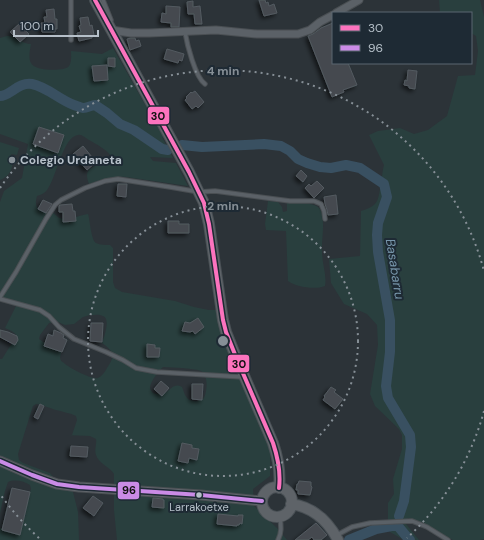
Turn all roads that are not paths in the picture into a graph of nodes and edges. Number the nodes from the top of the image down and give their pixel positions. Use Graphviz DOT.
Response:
graph roads {
  1 [pos="71,0"];
  2 [pos="95,0"];
  3 [pos="103,0"];
  4 [pos="359,0"];
  5 [pos="338,12"];
  6 [pos="332,16"];
  7 [pos="111,30"];
  8 [pos="185,31"];
  9 [pos="71,40"];
  10 [pos="205,84"];
  11 [pos="199,192"];
  12 [pos="325,219"];
  13 [pos="0,298"];
  14 [pos="244,377"];
  15 [pos="0,461"];
  16 [pos="279,488"];
  17 [pos="262,501"];
  18 [pos="291,504"];
  19 [pos="280,517"];
  20 [pos="337,538"];
  21 [pos="278,540"];
  22 [pos="448,540"];
  1 -- 9 [label="lane"];
  2 -- 7 [label="main road"];
  3 -- 7 [label="lane"];
  4 -- 5 [label="street"];
  6 -- 8 [label="street"];
  7 -- 8 [label="street"];
  7 -- 11 [label="main road"];
  8 -- 10 [label="lane"];
  11 -- 12 [label="lane"];
  11 -- 13 [label="lane"];
  11 -- 14 [label="main road"];
  13 -- 14 [label="lane"];
  14 -- 16 [label="main road"];
  15 -- 17 [label="street"];
  16 -- 17 [label="main road"];
  16 -- 18 [label="main road"];
  17 -- 19 [label="main road"];
  18 -- 19 [label="main road"];
  18 -- 20 [label="main road"];
  19 -- 21 [label="lane"];
  20 -- 22 [label="lane"];
}
